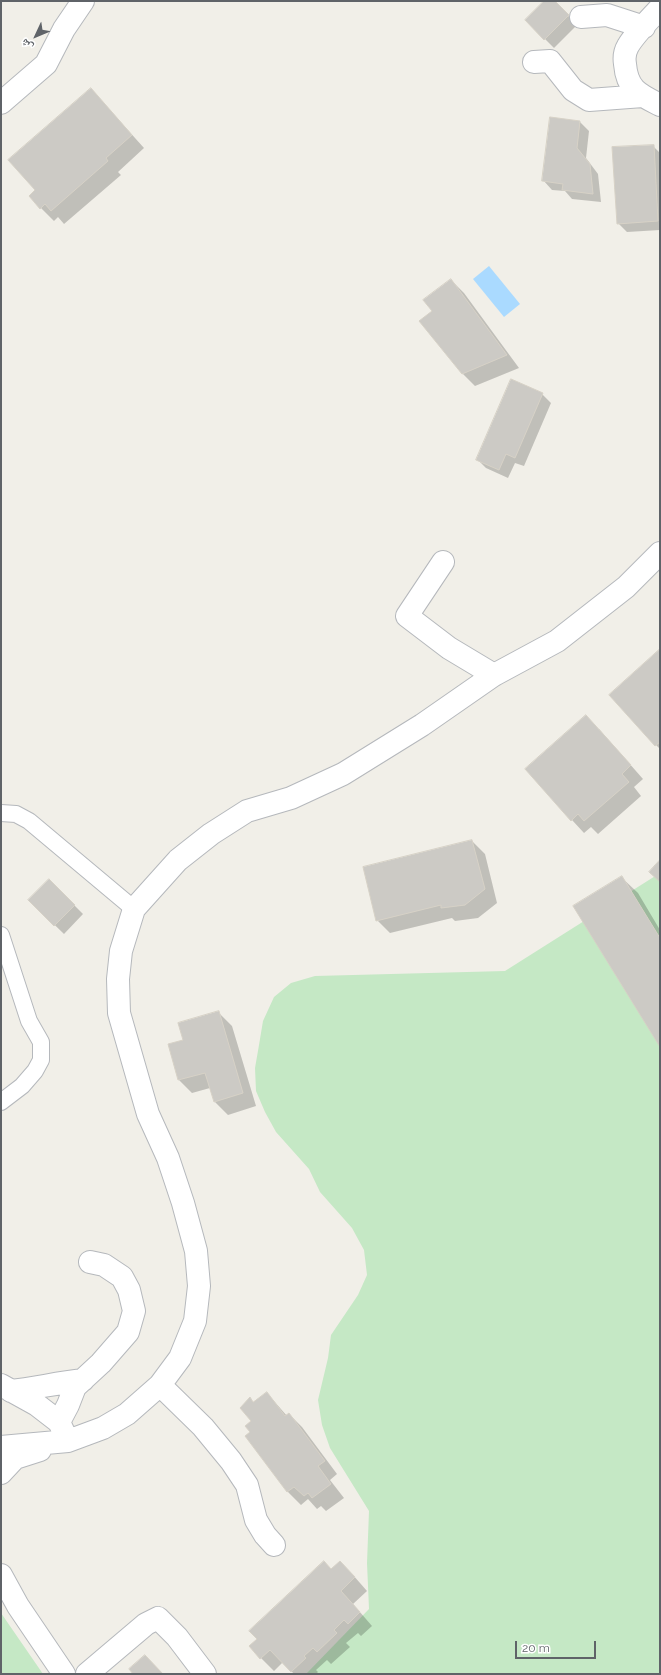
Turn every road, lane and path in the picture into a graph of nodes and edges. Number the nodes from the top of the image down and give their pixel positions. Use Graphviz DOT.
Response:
graph roads {
  1 [pos="83,1"];
  2 [pos="660,8"];
  3 [pos="581,17"];
  4 [pos="644,27"];
  5 [pos="534,62"];
  6 [pos="651,100"];
  7 [pos="1,103"];
  8 [pos="660,553"];
  9 [pos="443,562"];
  10 [pos="494,675"];
  11 [pos="1,813"];
  12 [pos="134,909"];
  13 [pos="1,935"];
  14 [pos="1,1102"];
  15 [pos="90,1262"];
  16 [pos="82,1380"];
  17 [pos="160,1385"];
  18 [pos="6,1388"];
  19 [pos="59,1422"];
  20 [pos="68,1441"];
  21 [pos="1,1447"];
  22 [pos="1,1473"];
  23 [pos="274,1545"];
  24 [pos="1,1575"];
  25 [pos="64,1674"];
  26 [pos="87,1674"];
  27 [pos="205,1674"];
  1 -- 7 [label="street"];
  2 -- 4 [label="street"];
  3 -- 4 [label="street"];
  4 -- 6 [label="street"];
  5 -- 6 [label="street"];
  8 -- 10 [label="street"];
  9 -- 10 [label="street"];
  10 -- 12 [label="street"];
  11 -- 12 [label="lane"];
  12 -- 17 [label="street"];
  13 -- 14 [label="lane"];
  15 -- 16 [label="street"];
  16 -- 18 [label="street"];
  16 -- 19 [label="street"];
  17 -- 20 [label="street"];
  17 -- 23 [label="street"];
  18 -- 19 [label="street"];
  19 -- 20 [label="street"];
  20 -- 21 [label="street"];
  20 -- 22 [label="street"];
  24 -- 25 [label="street"];
  26 -- 27 [label="street"];
}
